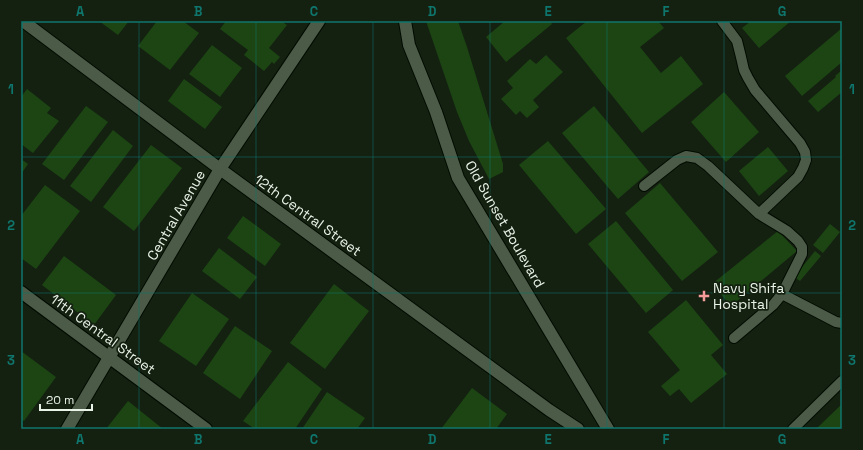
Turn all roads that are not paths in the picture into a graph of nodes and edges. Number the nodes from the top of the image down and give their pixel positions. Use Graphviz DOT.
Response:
graph roads {
  1 [pos="23,21"];
  2 [pos="319,21"];
  3 [pos="405,21"];
  4 [pos="722,21"];
  5 [pos="220,169"];
  6 [pos="644,186"];
  7 [pos="759,214"];
  8 [pos="21,292"];
  9 [pos="782,294"];
  10 [pos="842,323"];
  11 [pos="734,338"];
  12 [pos="110,358"];
  13 [pos="842,381"];
  14 [pos="67,429"];
  15 [pos="206,429"];
  16 [pos="578,429"];
  17 [pos="608,429"];
  18 [pos="793,429"];
  1 -- 5 [label="street, 12th Central Street"];
  2 -- 5 [label="street, Central Avenue"];
  3 -- 17 [label="street, Old Sunset Boulevard"];
  4 -- 7 [label="lane"];
  5 -- 12 [label="street, Central Avenue"];
  5 -- 16 [label="street, 12th Central Street"];
  6 -- 7 [label="lane"];
  7 -- 9 [label="lane"];
  8 -- 12 [label="street, 11th Central Street"];
  9 -- 10 [label="lane"];
  9 -- 11 [label="lane"];
  12 -- 14 [label="street, Central Avenue"];
  12 -- 15 [label="street, 11th Central Street"];
  13 -- 18 [label="lane"];
}
